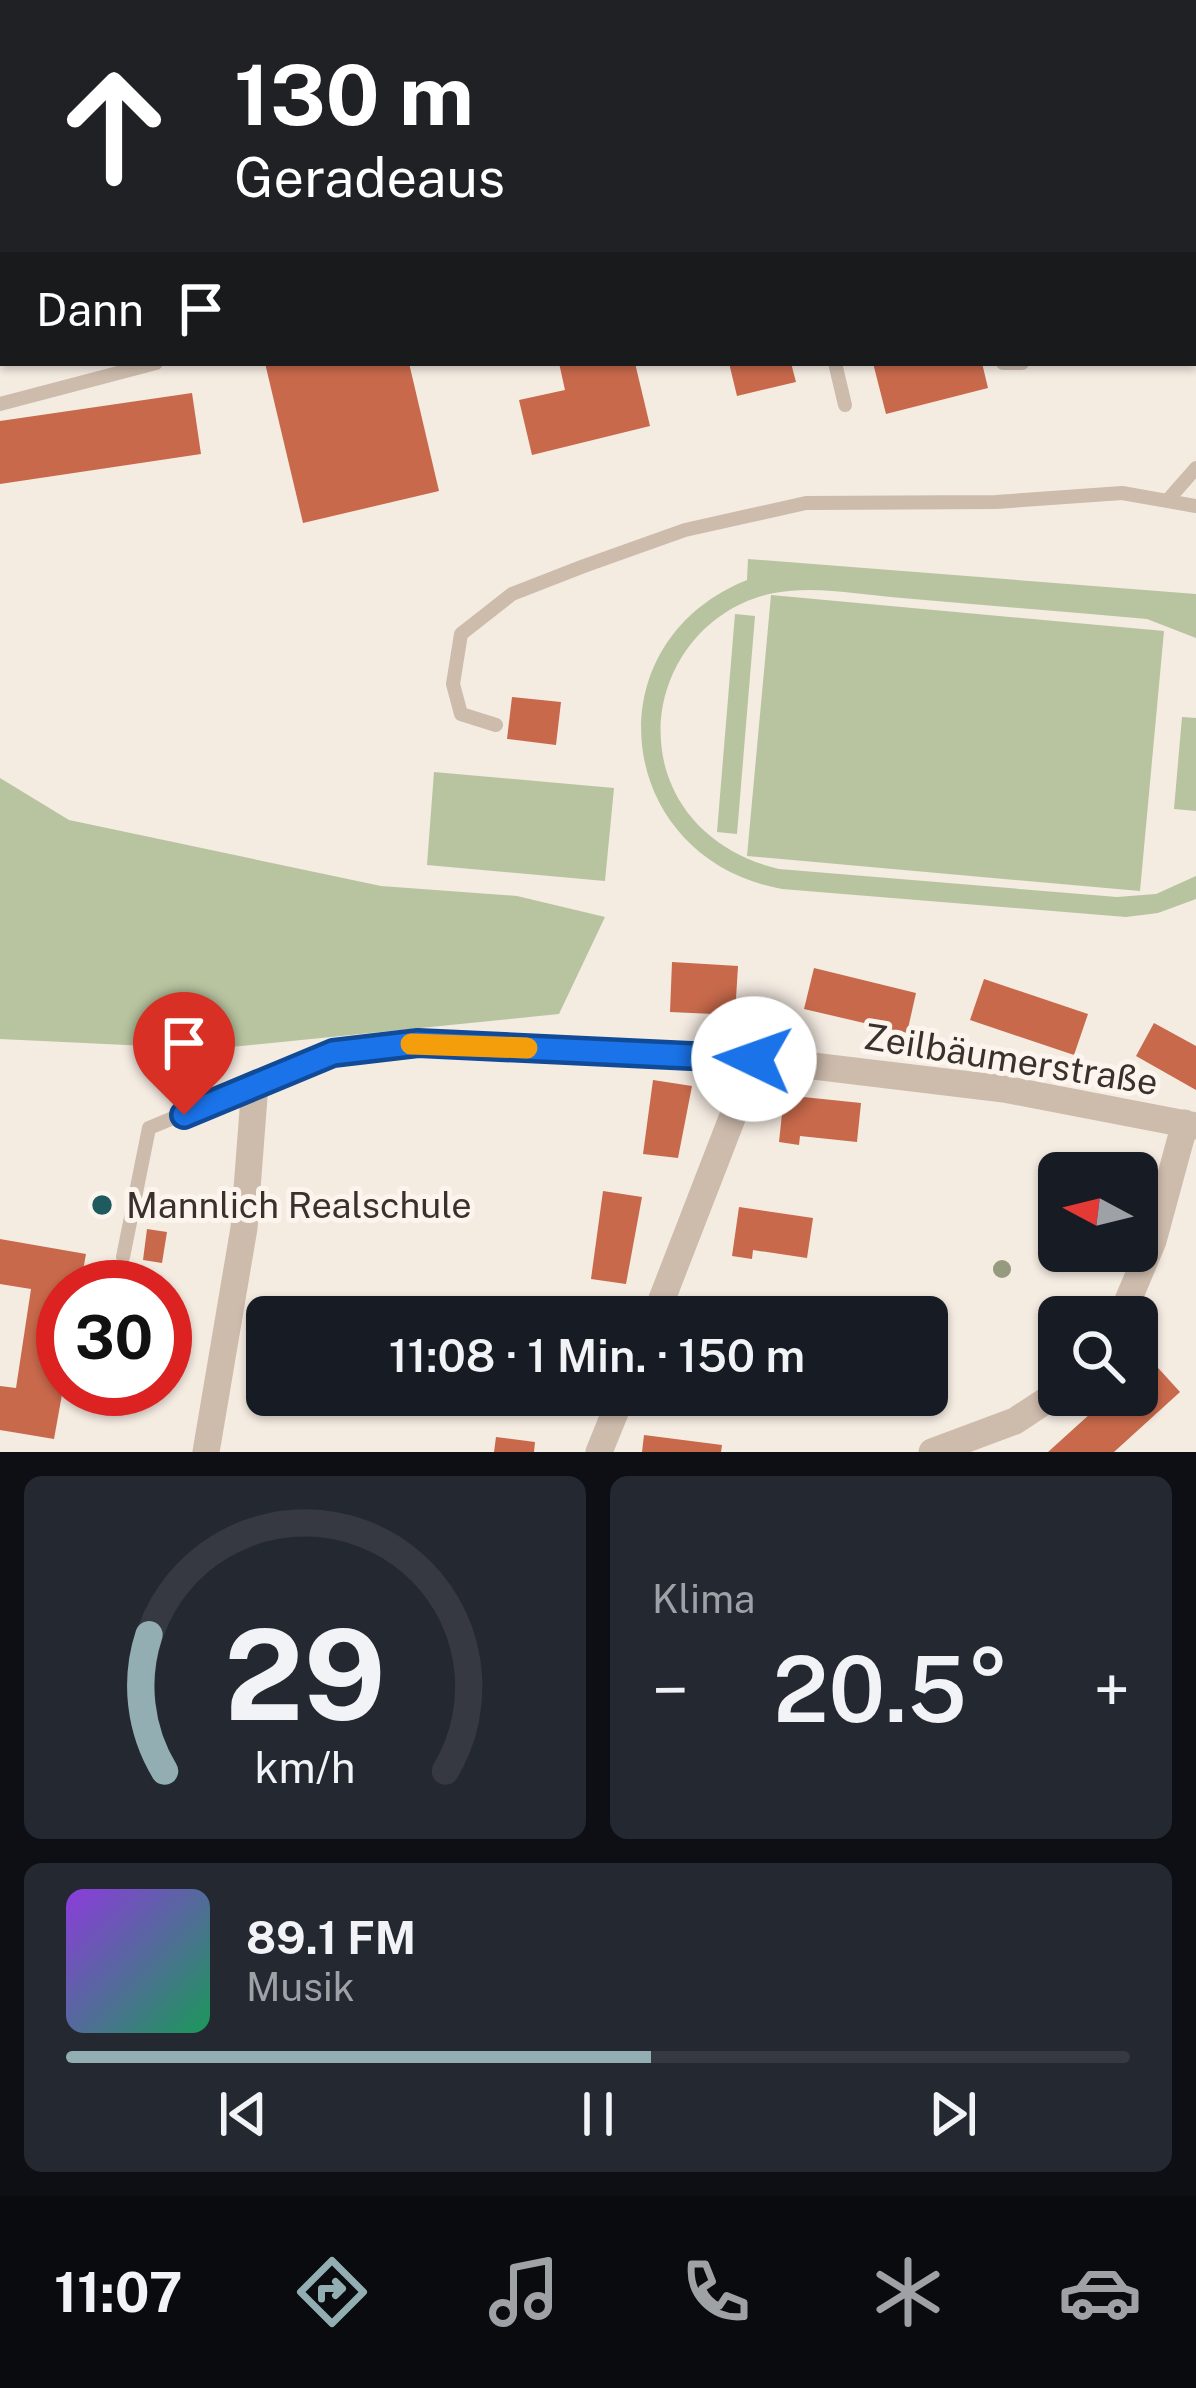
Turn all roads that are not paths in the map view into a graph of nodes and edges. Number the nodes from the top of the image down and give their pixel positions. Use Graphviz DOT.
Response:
graph roads {
  1 [pos="144,366"];
  2 [pos="836,366"];
  3 [pos="0,404"];
  4 [pos="845,405"];
  5 [pos="1196,468"];
  6 [pos="1167,501"];
  7 [pos="1196,506"];
  8 [pos="496,725"];
  9 [pos="754,1059"];
  10 [pos="256,1084"];
  11 [pos="1190,1125"];
  12 [pos="123,1257"];
  13 [pos="664,1296"];
  14 [pos="1130,1296"];
  15 [pos="1038,1406"];
  16 [pos="613,1416"];
  17 [pos="206,1452"];
  18 [pos="598,1452"];
  19 [pos="932,1452"];
  1 -- 3 [label="lane"];
  2 -- 4 [label="lane"];
  5 -- 6 [label="lane"];
  6 -- 7 [label="lane"];
  6 -- 8 [label="lane"];
  9 -- 10 [label="street, Zeilbäumerstraße"];
  9 -- 11 [label="street, Zeilbäumerstraße"];
  9 -- 13 [label="street"];
  10 -- 12 [label="lane"];
  10 -- 17 [label="street"];
  11 -- 14 [label="street, Zeilbäumerstraße"];
  15 -- 19 [label="street"];
  16 -- 18 [label="street"];
}
